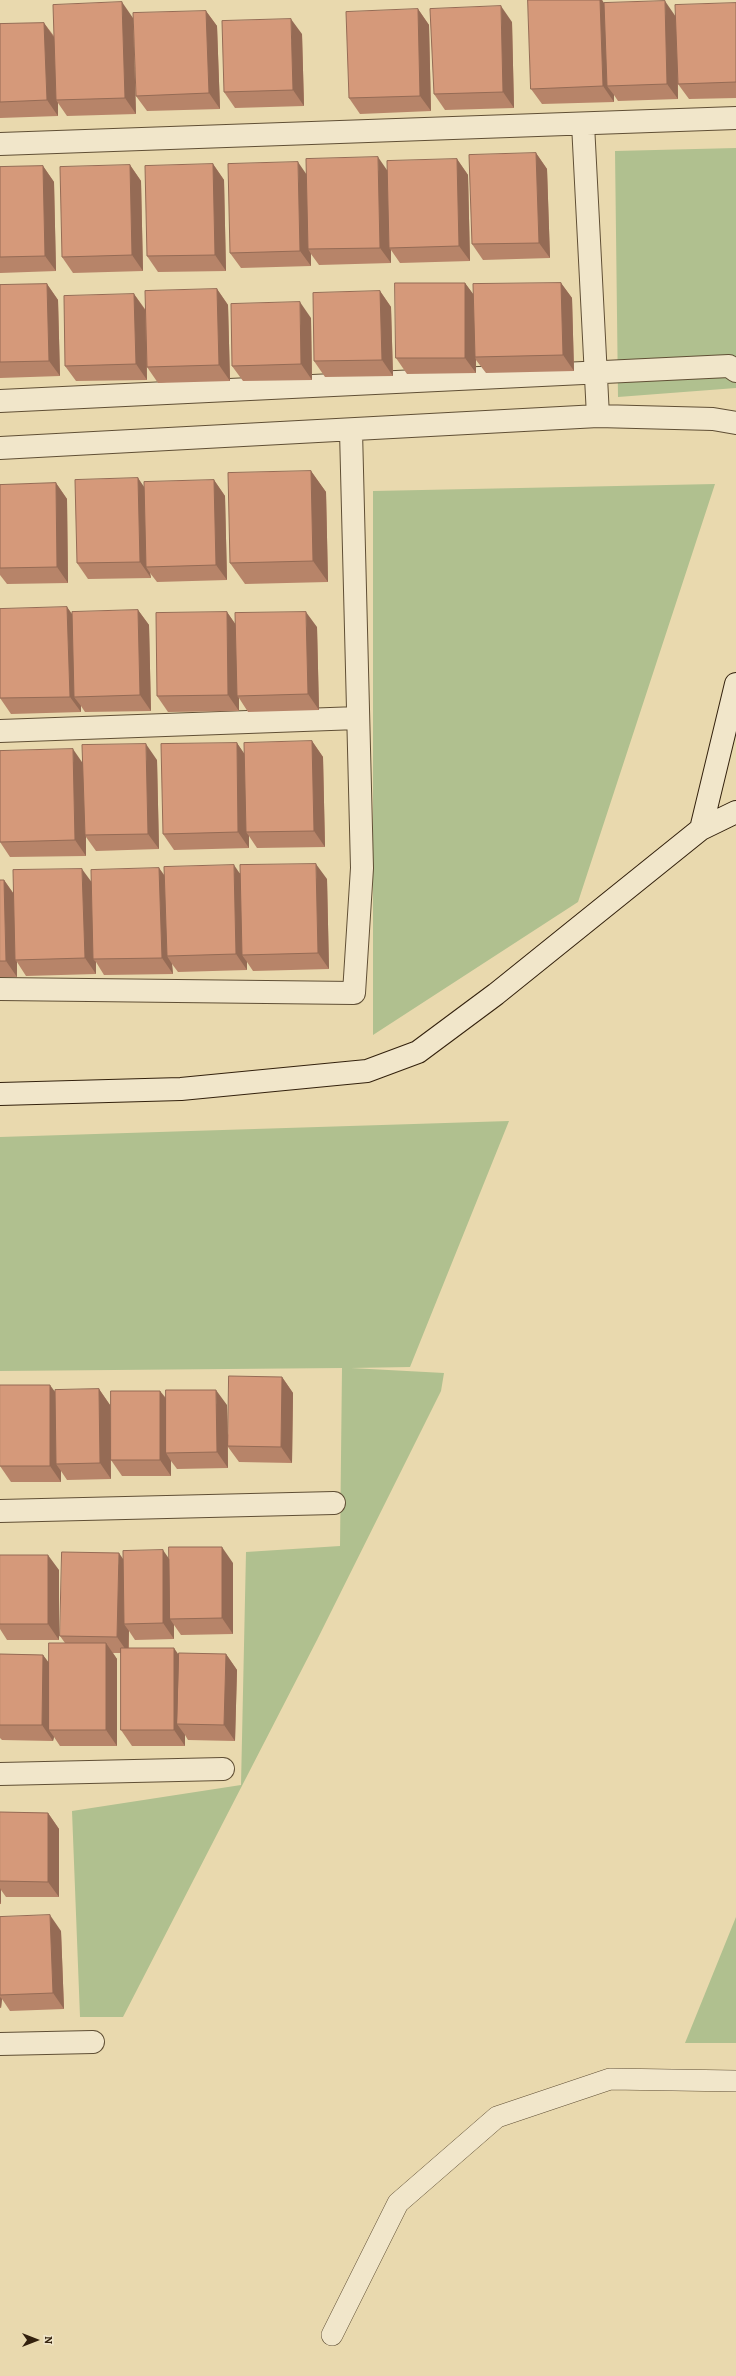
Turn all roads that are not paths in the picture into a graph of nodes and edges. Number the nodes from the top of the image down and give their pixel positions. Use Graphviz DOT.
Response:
graph roads {
  1 [pos="736,118"];
  2 [pos="583,124"];
  3 [pos="0,144"];
  4 [pos="736,371"];
  5 [pos="595,373"];
  6 [pos="0,401"];
  7 [pos="598,416"];
  8 [pos="736,423"];
  9 [pos="351,431"];
  10 [pos="0,448"];
  11 [pos="736,684"];
  12 [pos="358,718"];
  13 [pos="0,731"];
  14 [pos="736,812"];
  15 [pos="701,829"];
  16 [pos="0,989"];
  17 [pos="0,1094"];
  18 [pos="334,1503"];
  19 [pos="0,1511"];
  20 [pos="223,1769"];
  21 [pos="0,1774"];
  22 [pos="93,2042"];
  23 [pos="0,2044"];
  24 [pos="736,2081"];
  25 [pos="332,2335"];
  1 -- 2 [label="street"];
  2 -- 3 [label="street"];
  2 -- 5 [label="street"];
  4 -- 5 [label="street"];
  5 -- 6 [label="street"];
  5 -- 7 [label="street"];
  7 -- 8 [label="street"];
  7 -- 9 [label="street"];
  9 -- 10 [label="street"];
  9 -- 12 [label="street"];
  11 -- 15 [label="street"];
  12 -- 13 [label="street"];
  12 -- 16 [label="street"];
  14 -- 15 [label="street"];
  15 -- 17 [label="street"];
  18 -- 19 [label="street"];
  20 -- 21 [label="street"];
  22 -- 23 [label="street"];
  24 -- 25 [label="lane"];
}
